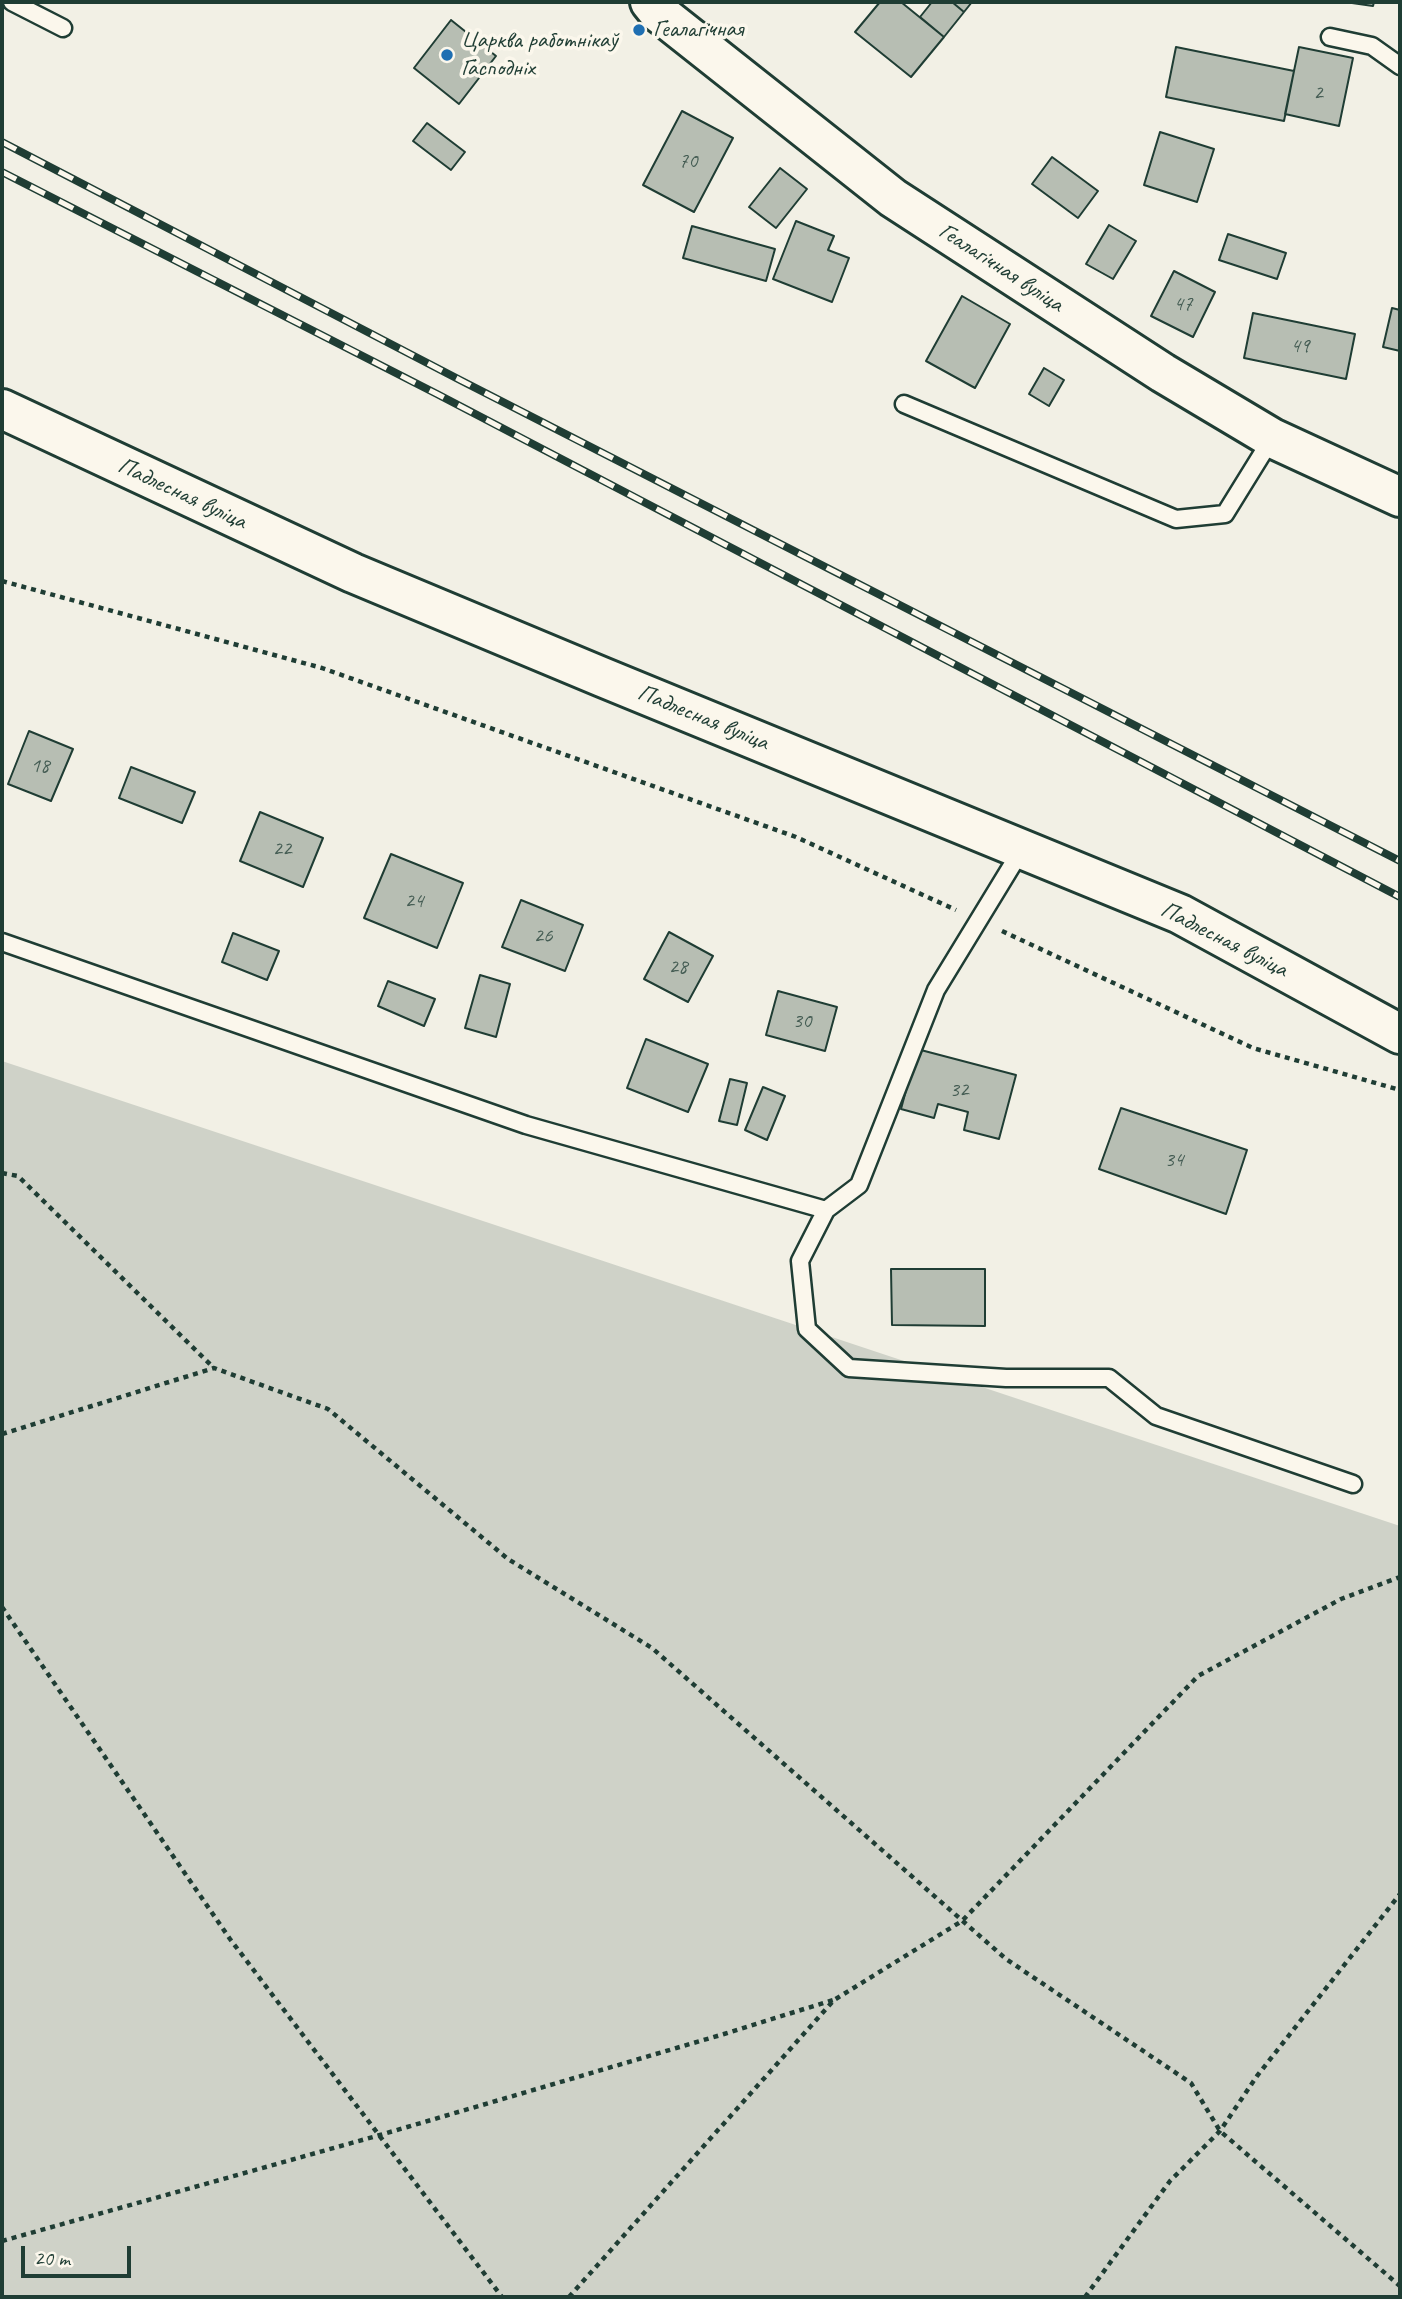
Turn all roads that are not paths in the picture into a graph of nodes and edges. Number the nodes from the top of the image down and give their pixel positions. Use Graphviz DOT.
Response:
graph roads {
  1 [pos="12,2"];
  2 [pos="650,2"];
  3 [pos="63,29"];
  4 [pos="1330,37"];
  5 [pos="1400,66"];
  6 [pos="904,404"];
  7 [pos="2,409"];
  8 [pos="1272,438"];
  9 [pos="1394,491"];
  10 [pos="1022,849"];
  11 [pos="2,942"];
  12 [pos="1400,1034"];
  13 [pos="826,1210"];
  14 [pos="1353,1484"];
  1 -- 3 [label="lane"];
  2 -- 8 [label="street, Геалагічная вуліца"];
  4 -- 5 [label="lane"];
  6 -- 8 [label="lane"];
  7 -- 10 [label="street, Падлесная вуліца"];
  8 -- 9 [label="street, Геалагічная вуліца"];
  10 -- 12 [label="street, Падлесная вуліца"];
  10 -- 13 [label="lane"];
  11 -- 13 [label="lane"];
  13 -- 14 [label="lane"];
}
